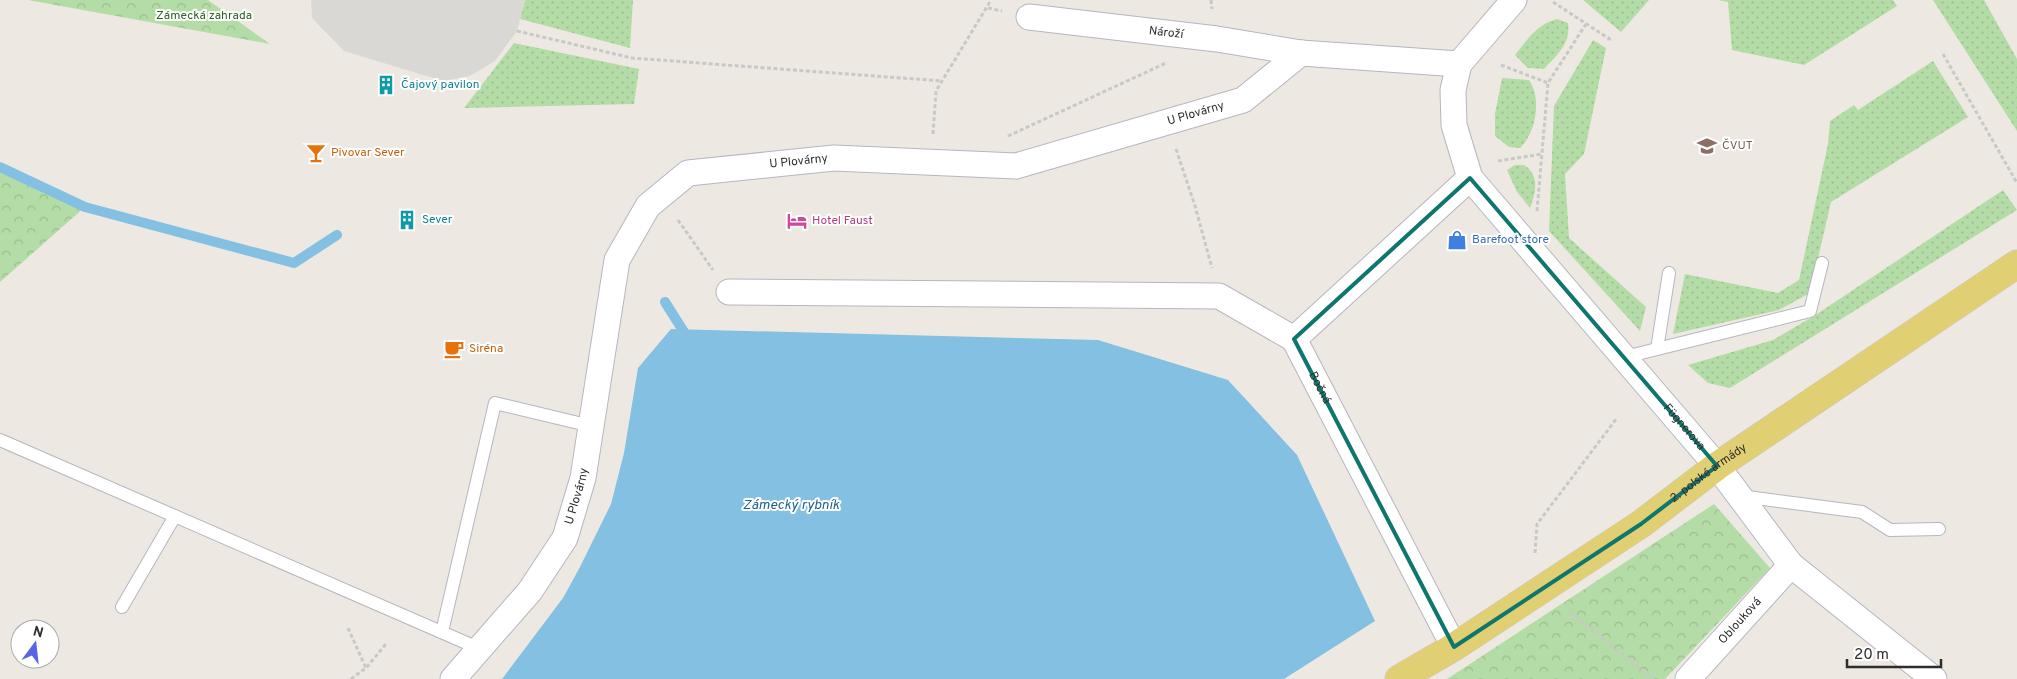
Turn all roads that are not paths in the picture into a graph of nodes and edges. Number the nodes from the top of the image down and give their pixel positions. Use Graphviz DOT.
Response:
graph roads {
  1 [pos="1514,0"];
  2 [pos="1029,17"];
  3 [pos="1301,53"];
  4 [pos="1460,64"];
  5 [pos="1470,178"];
  6 [pos="1822,263"];
  7 [pos="2017,264"];
  8 [pos="1670,273"];
  9 [pos="730,292"];
  10 [pos="1294,339"];
  11 [pos="1657,350"];
  12 [pos="1624,358"];
  13 [pos="591,426"];
  14 [pos="0,440"];
  15 [pos="1717,466"];
  16 [pos="1740,496"];
  17 [pos="174,516"];
  18 [pos="1939,529"];
  19 [pos="1791,565"];
  20 [pos="122,607"];
  21 [pos="442,632"];
  22 [pos="1454,647"];
  23 [pos="478,648"];
  24 [pos="1694,677"];
  25 [pos="453,679"];
  26 [pos="1399,679"];
  27 [pos="1934,679"];
  1 -- 4 [label="street"];
  2 -- 3 [label="street, Nároží"];
  3 -- 4 [label="street"];
  3 -- 13 [label="street, U Plovárny"];
  4 -- 5 [label="street"];
  5 -- 10 [label="street"];
  5 -- 12 [label="street, Fügnerova"];
  6 -- 11 [label="lane"];
  7 -- 15 [label="main road, 2. polské armády"];
  8 -- 11 [label="lane"];
  9 -- 10 [label="street"];
  10 -- 22 [label="street, Bočná"];
  11 -- 12 [label="lane"];
  12 -- 15 [label="street, Fügnerova"];
  13 -- 21 [label="lane"];
  13 -- 23 [label="street, U Plovárny"];
  14 -- 17 [label="lane"];
  15 -- 16 [label="street, Fügnerova"];
  15 -- 22 [label="main road, 2. polské armády"];
  16 -- 18 [label="lane"];
  16 -- 19 [label="street, Fügnerova"];
  17 -- 20 [label="lane"];
  17 -- 21 [label="lane"];
  19 -- 24 [label="street, Oblouková"];
  19 -- 27 [label="street, Fügnerova"];
  21 -- 23 [label="lane"];
  22 -- 26 [label="main road, 2. polské armády"];
  23 -- 25 [label="street, U Plovárny"];
}
